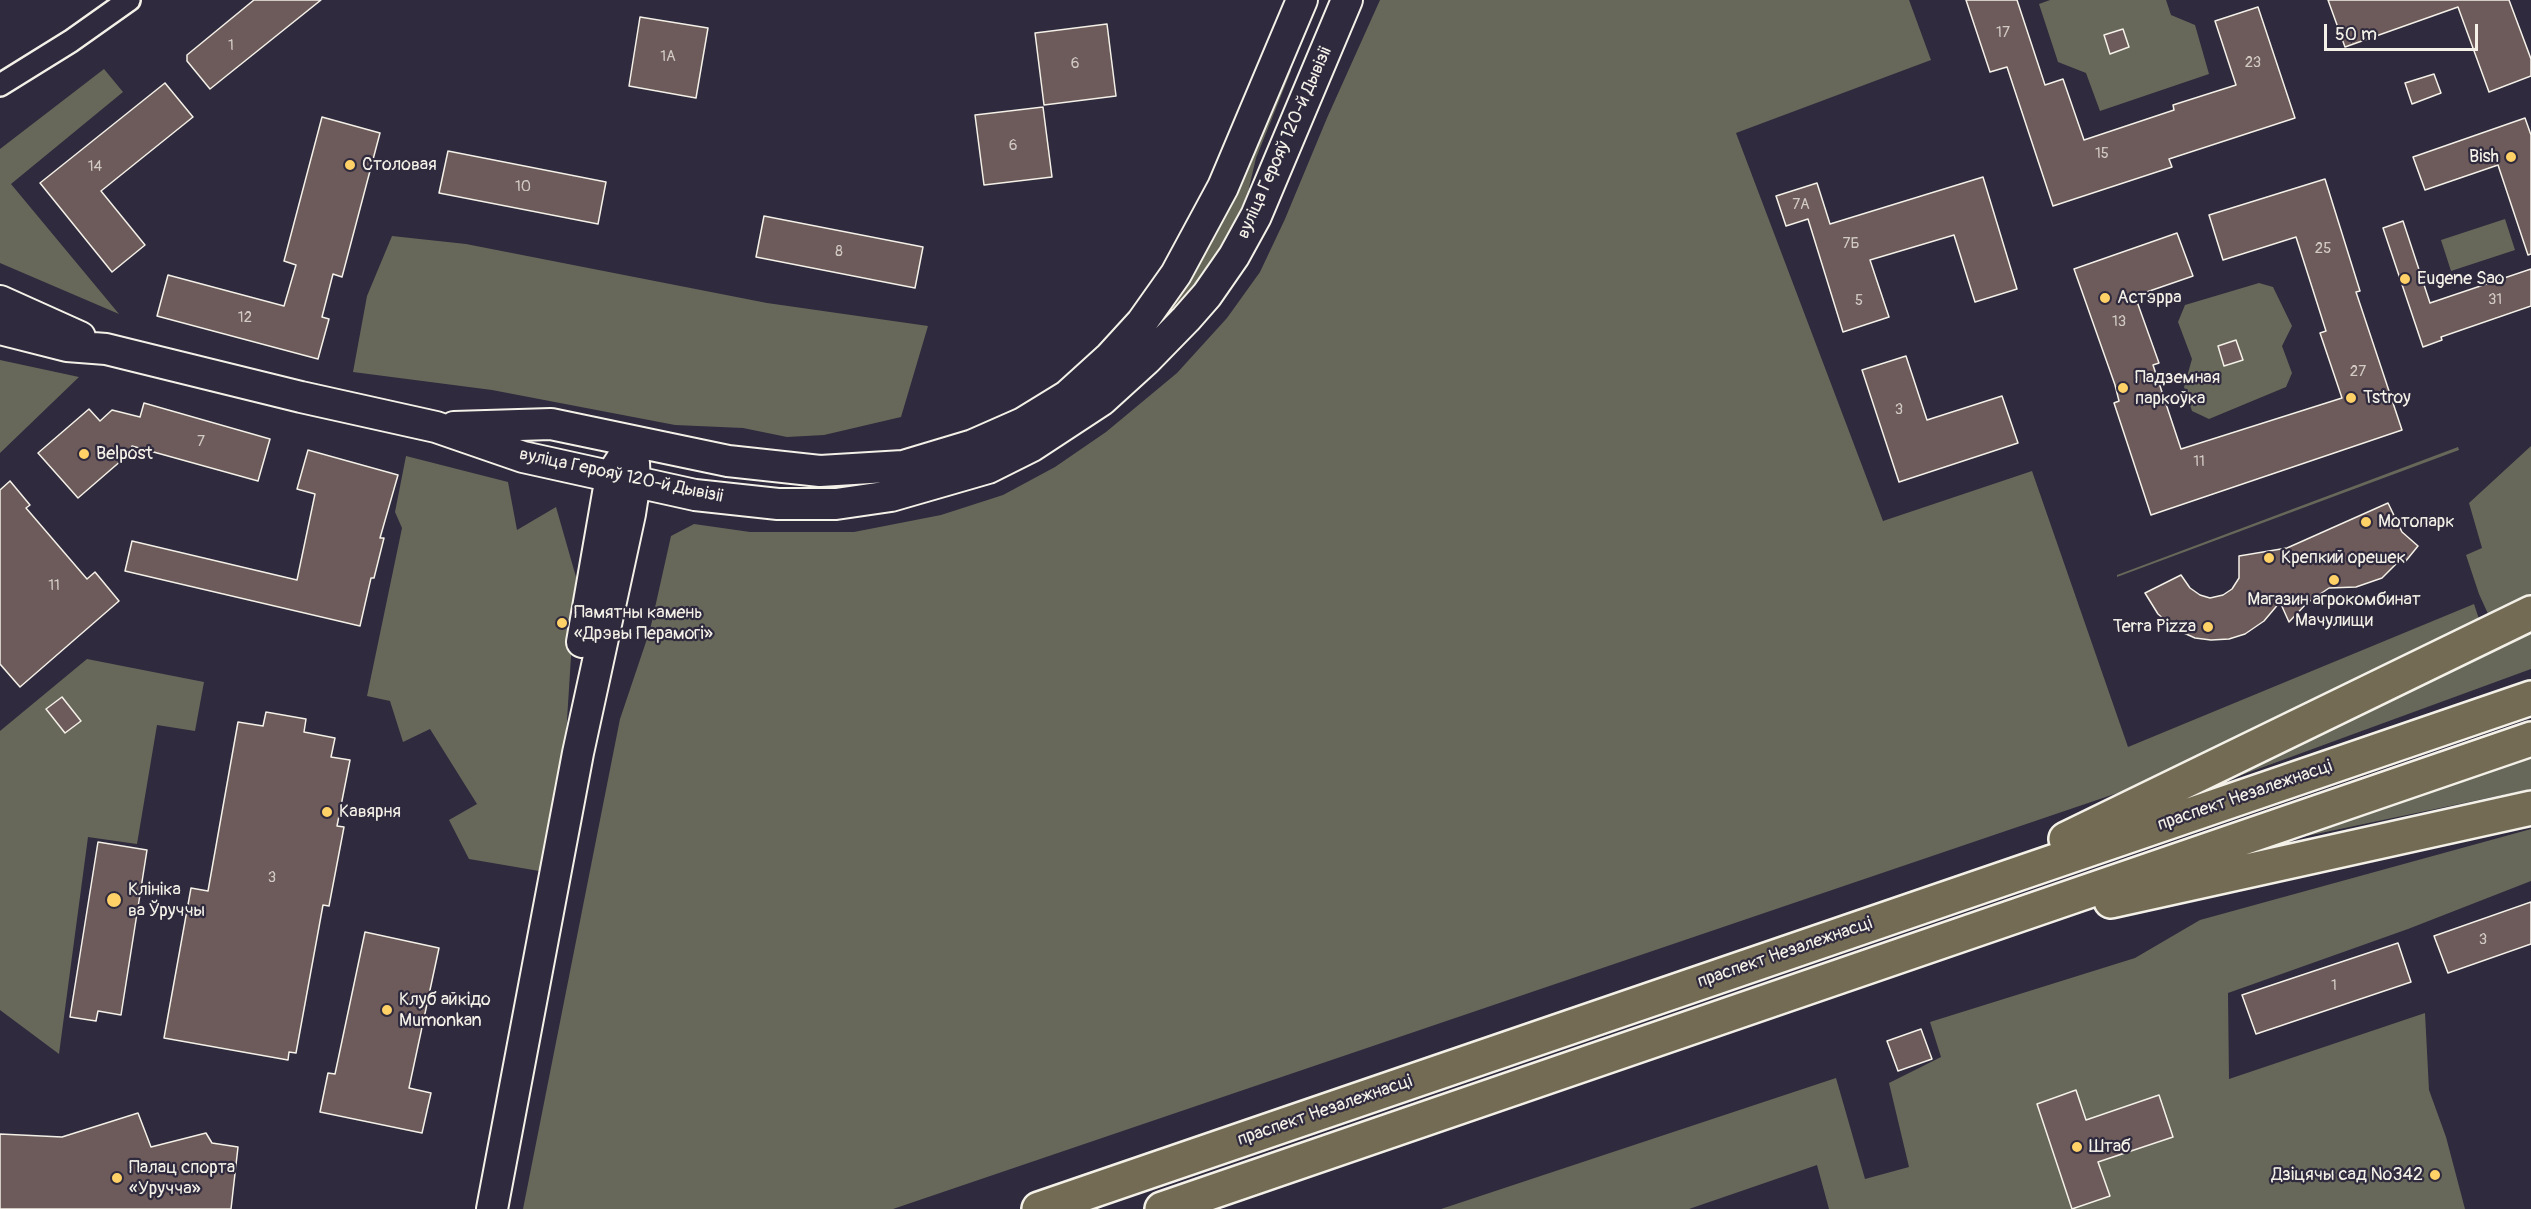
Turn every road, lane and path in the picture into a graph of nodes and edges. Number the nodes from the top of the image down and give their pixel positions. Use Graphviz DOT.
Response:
graph roads {
  1 [pos="129,0"];
  2 [pos="1302,0"];
  3 [pos="1347,0"];
  4 [pos="22,70"];
  5 [pos="0,79"];
  6 [pos="0,85"];
  7 [pos="0,301"];
  8 [pos="0,329"];
  9 [pos="95,347"];
  10 [pos="436,427"];
  11 [pos="632,442"];
  12 [pos="623,479"];
  13 [pos="2531,613"];
  14 [pos="2531,698"];
  15 [pos="2531,739"];
  16 [pos="2531,808"];
  17 [pos="1949,897"];
  18 [pos="1967,933"];
  19 [pos="492,1209"];
  20 [pos="1039,1209"];
  21 [pos="1162,1209"];
  1 -- 4 [label="street"];
  2 -- 11 [label="street, вуліца Герояў 120-й Дывізіі"];
  3 -- 12 [label="street, вуліца Герояў 120-й Дывізіі"];
  4 -- 5 [label="street"];
  4 -- 6 [label="street"];
  7 -- 9 [label="street, вуліца Герояў 120-й Дывізіі"];
  8 -- 9 [label="street, вуліца Герояў 120-й Дывізіі"];
  9 -- 10 [label="street, вуліца Герояў 120-й Дывізіі"];
  10 -- 11 [label="street, вуліца Герояў 120-й Дывізіі"];
  10 -- 12 [label="street, вуліца Герояў 120-й Дывізіі"];
  11 -- 12 [label="street"];
  12 -- 19 [label="street"];
  13 -- 17 [label="highway"];
  14 -- 17 [label="highway, праспект Незалежнасці"];
  15 -- 18 [label="highway, праспект Незалежнасці"];
  16 -- 18 [label="highway"];
  17 -- 20 [label="highway, праспект Незалежнасці"];
  18 -- 21 [label="highway, праспект Незалежнасці"];
}
